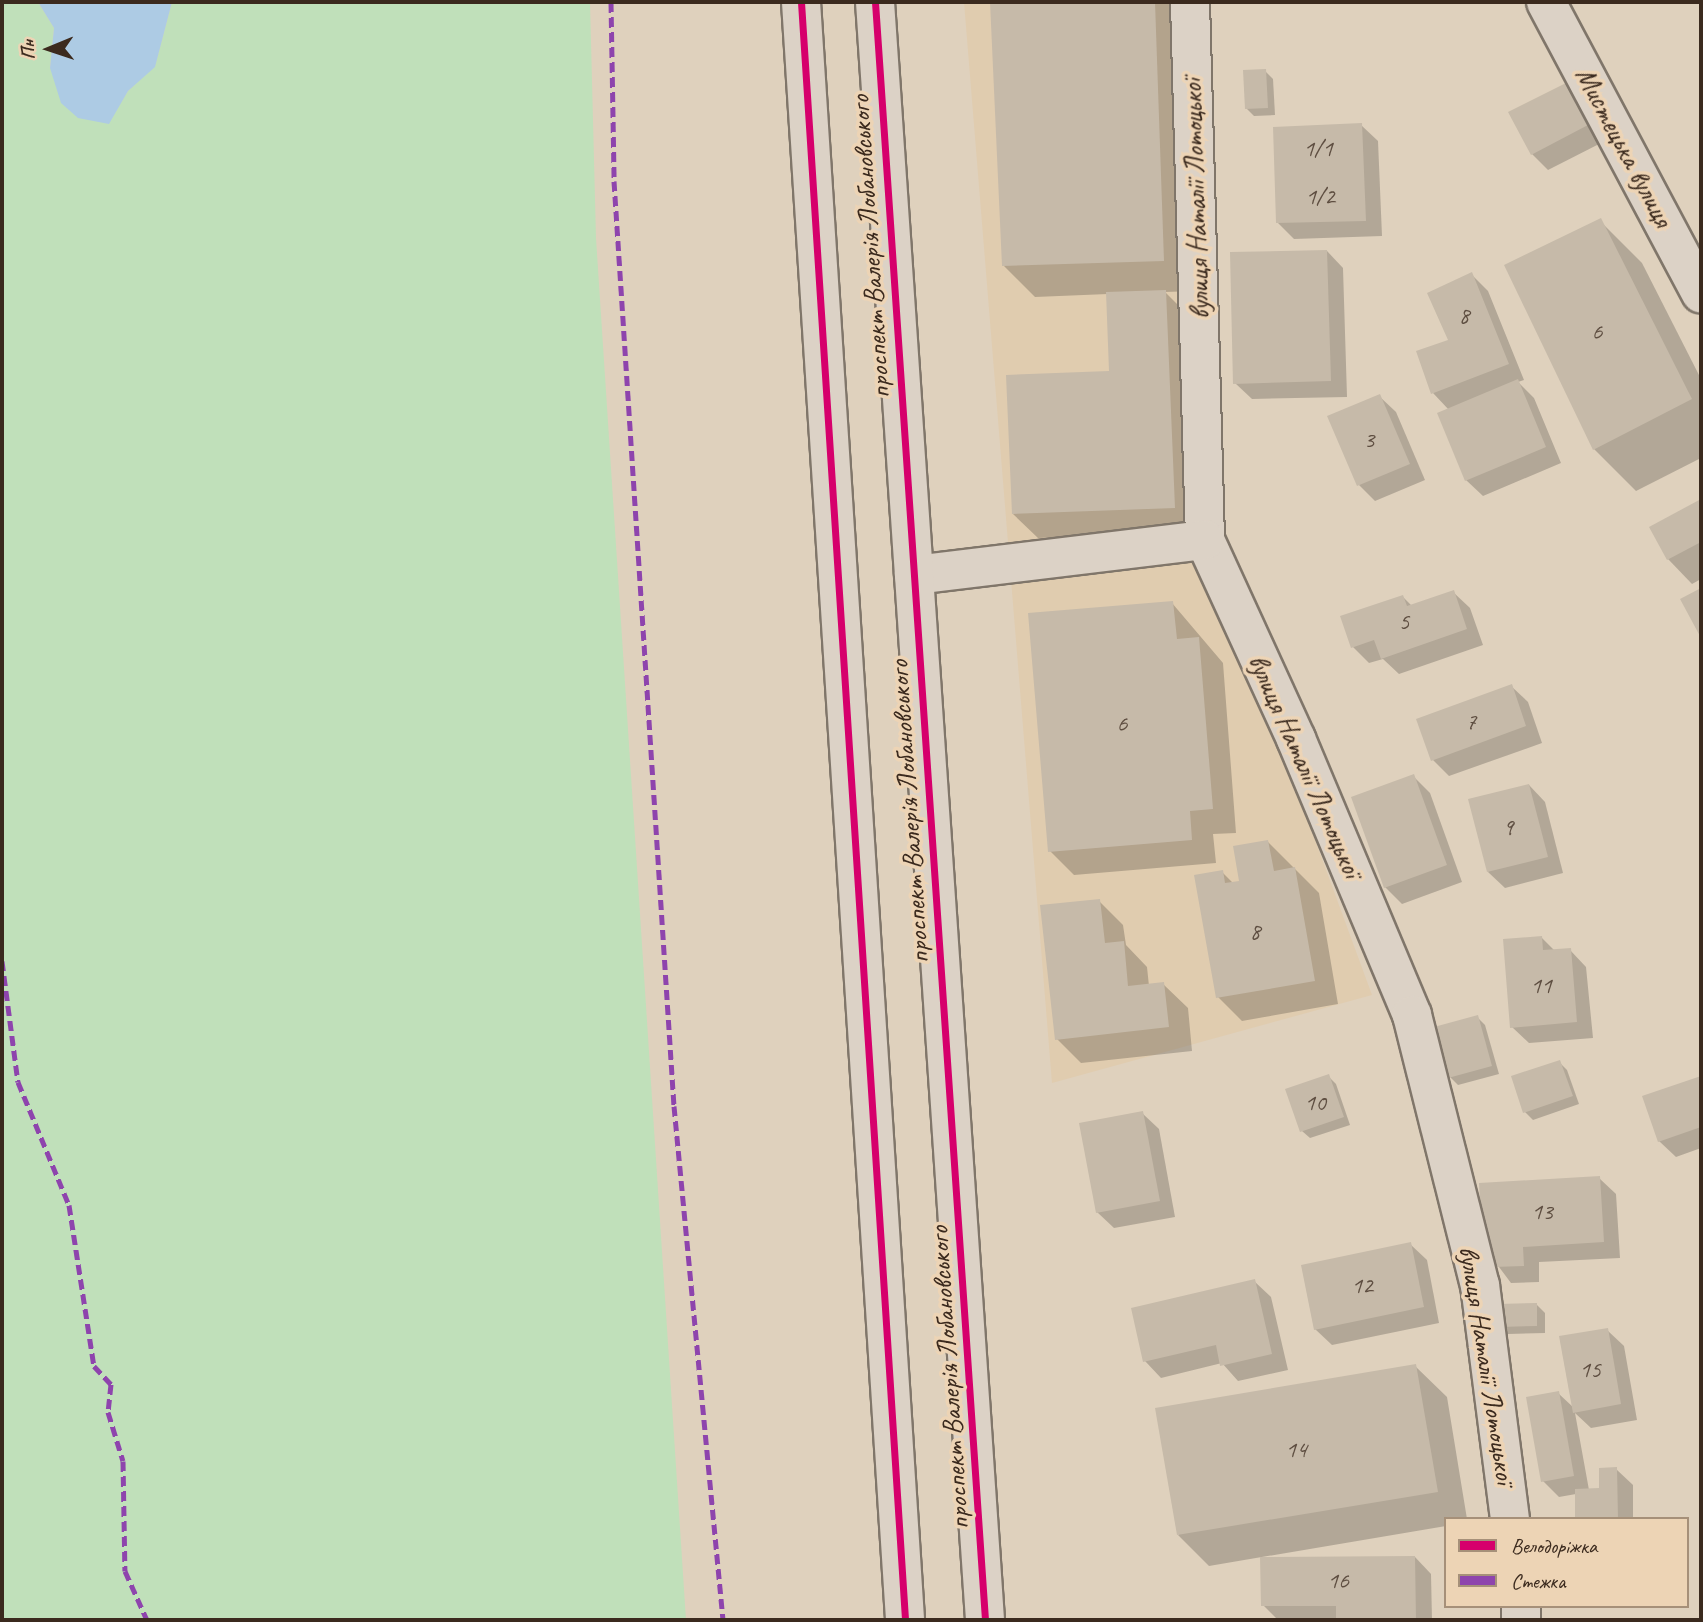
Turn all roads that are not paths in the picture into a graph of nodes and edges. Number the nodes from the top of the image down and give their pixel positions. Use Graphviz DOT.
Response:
graph roads {
  1 [pos="801,2"];
  2 [pos="875,2"];
  3 [pos="1190,2"];
  4 [pos="1546,2"];
  5 [pos="1701,293"];
  6 [pos="1205,540"];
  7 [pos="914,575"];
  8 [pos="1510,1517"];
  9 [pos="905,1620"];
  10 [pos="985,1620"];
  1 -- 9 [label="main road, проспект Валерія Лобановського"];
  2 -- 7 [label="main road, проспект Валерія Лобановського"];
  3 -- 6 [label="main road, вулиця Наталії Лотоцької"];
  4 -- 5 [label="main road, Мистецька вулиця"];
  6 -- 7 [label="main road"];
  6 -- 8 [label="main road, вулиця Наталії Лотоцької"];
  7 -- 10 [label="main road, проспект Валерія Лобановського"];
}
